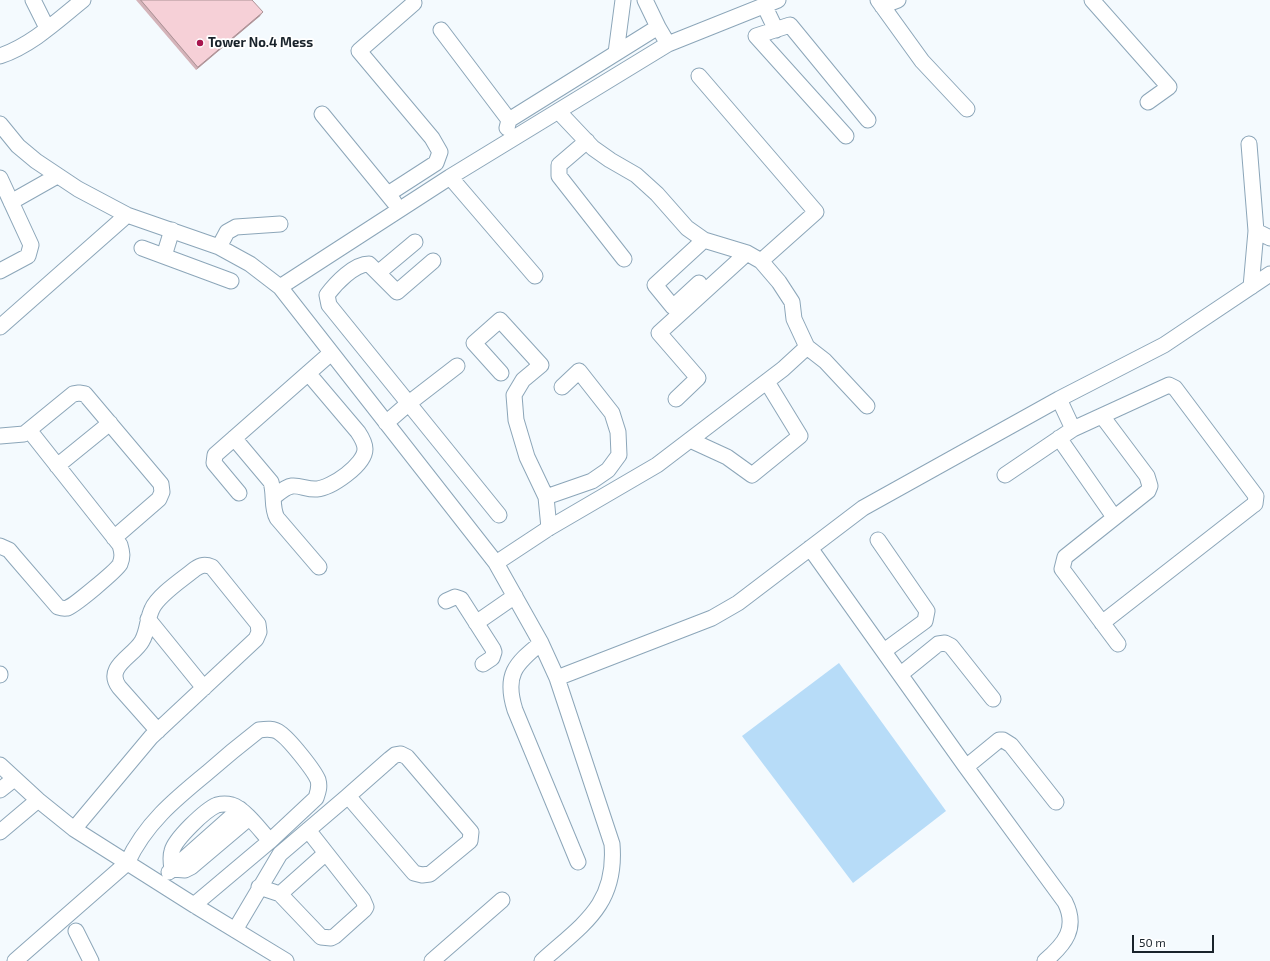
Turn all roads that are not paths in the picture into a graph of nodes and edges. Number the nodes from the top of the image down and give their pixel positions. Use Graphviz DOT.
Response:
graph roads {
  1 [pos="33,0"];
  2 [pos="83,0"];
  3 [pos="623,0"];
  4 [pos="645,0"];
  5 [pos="898,0"];
  6 [pos="1092,0"];
  7 [pos="771,2"];
  8 [pos="414,3"];
  9 [pos="880,3"];
  10 [pos="658,27"];
  11 [pos="47,28"];
  12 [pos="441,30"];
  13 [pos="776,30"];
  14 [pos="668,44"];
  15 [pos="616,53"];
  16 [pos="0,56"];
  17 [pos="699,76"];
  18 [pos="1148,102"];
  19 [pos="966,109"];
  20 [pos="558,111"];
  21 [pos="322,114"];
  22 [pos="509,120"];
  23 [pos="868,120"];
  24 [pos="0,124"];
  25 [pos="846,136"];
  26 [pos="587,141"];
  27 [pos="504,143"];
  28 [pos="1249,144"];
  29 [pos="57,176"];
  30 [pos="450,177"];
  31 [pos="0,178"];
  32 [pos="388,194"];
  33 [pos="11,202"];
  34 [pos="399,209"];
  35 [pos="127,215"];
  36 [pos="280,224"];
  37 [pos="172,230"];
  38 [pos="1256,231"];
  39 [pos="1270,238"];
  40 [pos="704,240"];
  41 [pos="415,242"];
  42 [pos="219,247"];
  43 [pos="142,248"];
  44 [pos="741,251"];
  45 [pos="164,256"];
  46 [pos="624,259"];
  47 [pos="433,261"];
  48 [pos="761,261"];
  49 [pos="0,271"];
  50 [pos="378,273"];
  51 [pos="1270,274"];
  52 [pos="535,276"];
  53 [pos="232,280"];
  54 [pos="280,287"];
  55 [pos="1251,287"];
  56 [pos="0,327"];
  57 [pos="807,346"];
  58 [pos="331,353"];
  59 [pos="457,366"];
  60 [pos="308,373"];
  61 [pos="501,373"];
  62 [pos="767,382"];
  63 [pos="562,388"];
  64 [pos="676,399"];
  65 [pos="1059,399"];
  66 [pos="409,403"];
  67 [pos="866,406"];
  68 [pos="1102,416"];
  69 [pos="110,423"];
  70 [pos="386,423"];
  71 [pos="1073,429"];
  72 [pos="28,430"];
  73 [pos="0,436"];
  74 [pos="234,438"];
  75 [pos="1058,438"];
  76 [pos="690,440"];
  77 [pos="57,466"];
  78 [pos="1005,475"];
  79 [pos="239,493"];
  80 [pos="274,497"];
  81 [pos="546,497"];
  82 [pos="499,515"];
  83 [pos="1114,517"];
  84 [pos="549,528"];
  85 [pos="114,538"];
  86 [pos="878,540"];
  87 [pos="0,546"];
  88 [pos="810,548"];
  89 [pos="496,563"];
  90 [pos="319,567"];
  91 [pos="516,596"];
  92 [pos="446,600"];
  93 [pos="148,619"];
  94 [pos="476,623"];
  95 [pos="1102,623"];
  96 [pos="541,643"];
  97 [pos="1118,644"];
  98 [pos="884,651"];
  99 [pos="483,664"];
  100 [pos="901,674"];
  101 [pos="557,678"];
  102 [pos="204,688"];
  103 [pos="993,699"];
  104 [pos="158,731"];
  105 [pos="0,765"];
  106 [pos="966,767"];
  107 [pos="14,779"];
  108 [pos="0,790"];
  109 [pos="348,796"];
  110 [pos="38,800"];
  111 [pos="1056,802"];
  112 [pos="244,814"];
  113 [pos="74,829"];
  114 [pos="308,830"];
  115 [pos="0,832"];
  116 [pos="270,841"];
  117 [pos="326,853"];
  118 [pos="578,862"];
  119 [pos="126,863"];
  120 [pos="172,869"];
  121 [pos="158,883"];
  122 [pos="260,887"];
  123 [pos="280,894"];
  124 [pos="502,900"];
  125 [pos="194,905"];
  126 [pos="235,930"];
  127 [pos="76,931"];
  128 [pos="15,961"];
  129 [pos="91,961"];
  130 [pos="286,961"];
  131 [pos="432,961"];
  132 [pos="542,961"];
  133 [pos="1045,961"];
  1 -- 11 [label="lane"];
  2 -- 11 [label="lane"];
  3 -- 15 [label="lane"];
  4 -- 10 [label="lane"];
  5 -- 9 [label="lane"];
  6 -- 18 [label="lane"];
  7 -- 13 [label="lane"];
  7 -- 14 [label="lane"];
  8 -- 32 [label="lane"];
  9 -- 19 [label="lane"];
  10 -- 14 [label="lane"];
  10 -- 15 [label="lane"];
  11 -- 16 [label="lane"];
  12 -- 22 [label="lane"];
  13 -- 23 [label="lane"];
  13 -- 25 [label="lane"];
  14 -- 20 [label="lane"];
  15 -- 22 [label="lane"];
  17 -- 48 [label="lane"];
  20 -- 26 [label="lane"];
  20 -- 27 [label="lane"];
  21 -- 32 [label="lane"];
  22 -- 27 [label="lane"];
  24 -- 29 [label="lane"];
  26 -- 40 [label="lane"];
  26 -- 46 [label="lane"];
  27 -- 30 [label="lane"];
  28 -- 38 [label="lane"];
  29 -- 33 [label="lane"];
  29 -- 35 [label="lane"];
  30 -- 34 [label="lane"];
  30 -- 52 [label="lane"];
  31 -- 33 [label="lane"];
  32 -- 34 [label="lane"];
  33 -- 49 [label="lane"];
  34 -- 54 [label="lane"];
  35 -- 37 [label="lane"];
  35 -- 56 [label="lane"];
  36 -- 42 [label="lane"];
  37 -- 42 [label="lane"];
  37 -- 45 [label="lane"];
  38 -- 39 [label="lane"];
  38 -- 55 [label="lane"];
  40 -- 44 [label="lane"];
  40 -- 44 [label="lane"];
  41 -- 50 [label="lane"];
  42 -- 54 [label="lane"];
  43 -- 45 [label="lane"];
  44 -- 48 [label="lane"];
  44 -- 64 [label="lane"];
  45 -- 53 [label="lane"];
  47 -- 50 [label="lane"];
  48 -- 57 [label="lane"];
  50 -- 66 [label="lane"];
  51 -- 55 [label="lane"];
  54 -- 58 [label="lane"];
  55 -- 65 [label="lane"];
  57 -- 62 [label="lane"];
  57 -- 67 [label="lane"];
  58 -- 60 [label="lane"];
  58 -- 70 [label="lane"];
  59 -- 66 [label="lane"];
  60 -- 74 [label="lane"];
  60 -- 80 [label="lane"];
  61 -- 81 [label="lane"];
  62 -- 76 [label="lane"];
  62 -- 76 [label="lane"];
  63 -- 81 [label="lane"];
  65 -- 71 [label="lane"];
  65 -- 88 [label="lane"];
  66 -- 70 [label="lane"];
  66 -- 82 [label="lane"];
  68 -- 71 [label="lane"];
  68 -- 83 [label="lane"];
  68 -- 95 [label="lane"];
  69 -- 72 [label="lane"];
  69 -- 77 [label="lane"];
  69 -- 85 [label="lane"];
  70 -- 89 [label="lane"];
  71 -- 75 [label="lane"];
  72 -- 73 [label="lane"];
  72 -- 77 [label="lane"];
  74 -- 79 [label="lane"];
  74 -- 80 [label="lane"];
  75 -- 78 [label="lane"];
  75 -- 83 [label="lane"];
  76 -- 84 [label="lane"];
  77 -- 85 [label="lane"];
  80 -- 90 [label="lane"];
  81 -- 84 [label="lane"];
  83 -- 95 [label="lane"];
  84 -- 89 [label="lane"];
  85 -- 87 [label="lane"];
  86 -- 98 [label="lane"];
  88 -- 98 [label="lane"];
  88 -- 101 [label="lane"];
  89 -- 91 [label="lane"];
  91 -- 94 [label="lane"];
  91 -- 96 [label="lane"];
  92 -- 94 [label="lane"];
  93 -- 102 [label="lane"];
  93 -- 102 [label="lane"];
  93 -- 104 [label="lane"];
  94 -- 99 [label="lane"];
  95 -- 97 [label="lane"];
  96 -- 101 [label="lane"];
  96 -- 118 [label="lane"];
  98 -- 100 [label="lane"];
  100 -- 103 [label="lane"];
  100 -- 106 [label="lane"];
  101 -- 132 [label="lane"];
  102 -- 104 [label="lane"];
  104 -- 113 [label="lane"];
  105 -- 107 [label="lane"];
  106 -- 111 [label="lane"];
  106 -- 133 [label="lane"];
  107 -- 108 [label="lane"];
  107 -- 110 [label="lane"];
  109 -- 109 [label="lane"];
  109 -- 114 [label="lane"];
  110 -- 113 [label="lane"];
  110 -- 115 [label="lane"];
  112 -- 116 [label="lane"];
  112 -- 120 [label="lane"];
  112 -- 120 [label="lane"];
  113 -- 119 [label="lane"];
  114 -- 117 [label="lane"];
  114 -- 122 [label="lane"];
  116 -- 119 [label="lane"];
  116 -- 125 [label="lane"];
  117 -- 123 [label="lane"];
  117 -- 123 [label="lane"];
  119 -- 121 [label="lane"];
  119 -- 128 [label="lane"];
  120 -- 121 [label="lane"];
  121 -- 125 [label="lane"];
  122 -- 123 [label="lane"];
  122 -- 126 [label="lane"];
  124 -- 131 [label="lane"];
  125 -- 126 [label="lane"];
  126 -- 130 [label="lane"];
  127 -- 129 [label="lane"];
}
